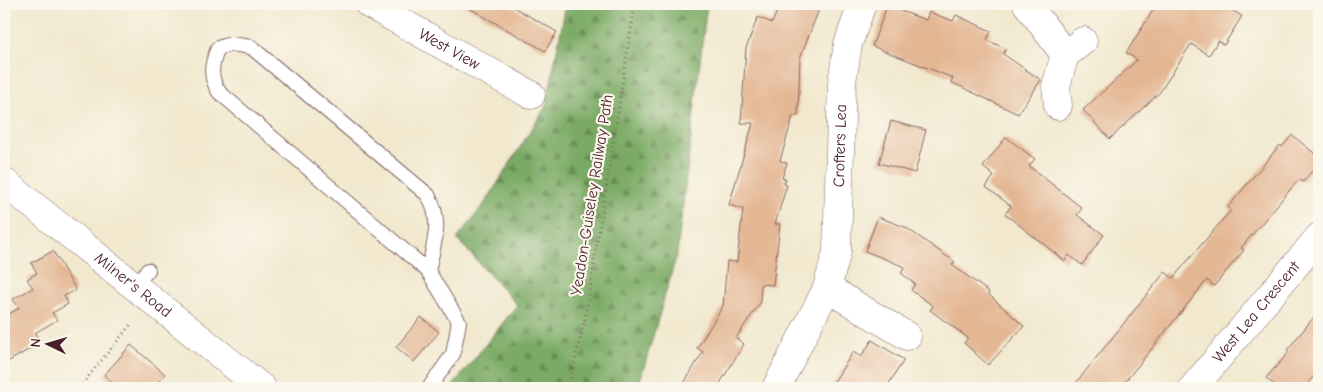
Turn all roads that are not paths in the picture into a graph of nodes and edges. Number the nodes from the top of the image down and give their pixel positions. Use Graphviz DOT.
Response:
graph roads {
  1 [pos="369,4"];
  2 [pos="862,4"];
  3 [pos="1027,4"];
  4 [pos="531,95"];
  5 [pos="1058,106"];
  6 [pos="4,182"];
  7 [pos="1319,237"];
  8 [pos="428,271"];
  9 [pos="827,288"];
  10 [pos="907,336"];
  11 [pos="262,388"];
  12 [pos="428,388"];
  13 [pos="776,388"];
  14 [pos="1193,388"];
  1 -- 4 [label="street, West View"];
  2 -- 9 [label="street, Crofters Lea"];
  3 -- 5 [label="street"];
  6 -- 11 [label="street, Milner's Road"];
  7 -- 14 [label="street, West Lea Crescent"];
  8 -- 8 [label="lane"];
  8 -- 12 [label="lane"];
  9 -- 10 [label="street"];
  9 -- 13 [label="street, Crofters Lea"];
}
